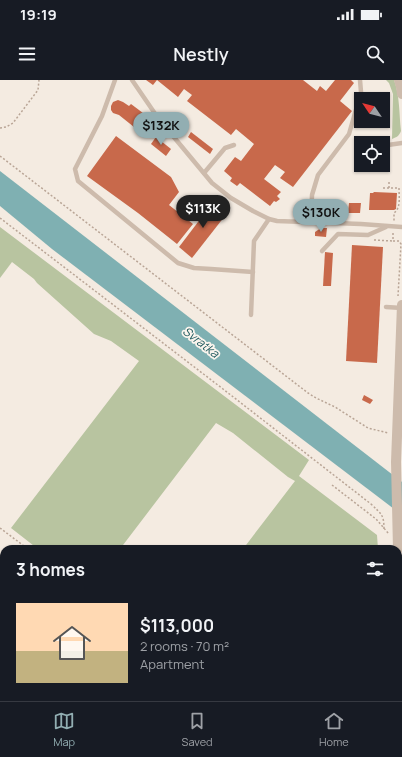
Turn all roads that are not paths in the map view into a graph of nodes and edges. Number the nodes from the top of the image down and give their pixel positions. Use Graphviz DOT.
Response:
graph roads {
  1 [pos="115,80"];
  2 [pos="132,80"];
  3 [pos="360,80"];
  4 [pos="399,80"];
  5 [pos="402,94"];
  6 [pos="402,143"];
  7 [pos="234,145"];
  8 [pos="390,145"];
  9 [pos="204,173"];
  10 [pos="269,219"];
  11 [pos="311,222"];
  12 [pos="387,226"];
  13 [pos="402,227"];
  14 [pos="322,251"];
  15 [pos="253,272"];
  16 [pos="386,307"];
  17 [pos="401,307"];
  18 [pos="251,315"];
  19 [pos="398,545"];
  1 -- 15 [label="lane"];
  2 -- 9 [label="lane"];
  3 -- 11 [label="lane"];
  4 -- 5 [label="street"];
  6 -- 8 [label="lane"];
  7 -- 9 [label="lane"];
  9 -- 10 [label="lane"];
  10 -- 11 [label="lane"];
  10 -- 15 [label="lane"];
  11 -- 12 [label="lane"];
  12 -- 13 [label="lane"];
  12 -- 14 [label="lane"];
  15 -- 18 [label="lane"];
  16 -- 17 [label="lane"];
  17 -- 19 [label="street"];
}
